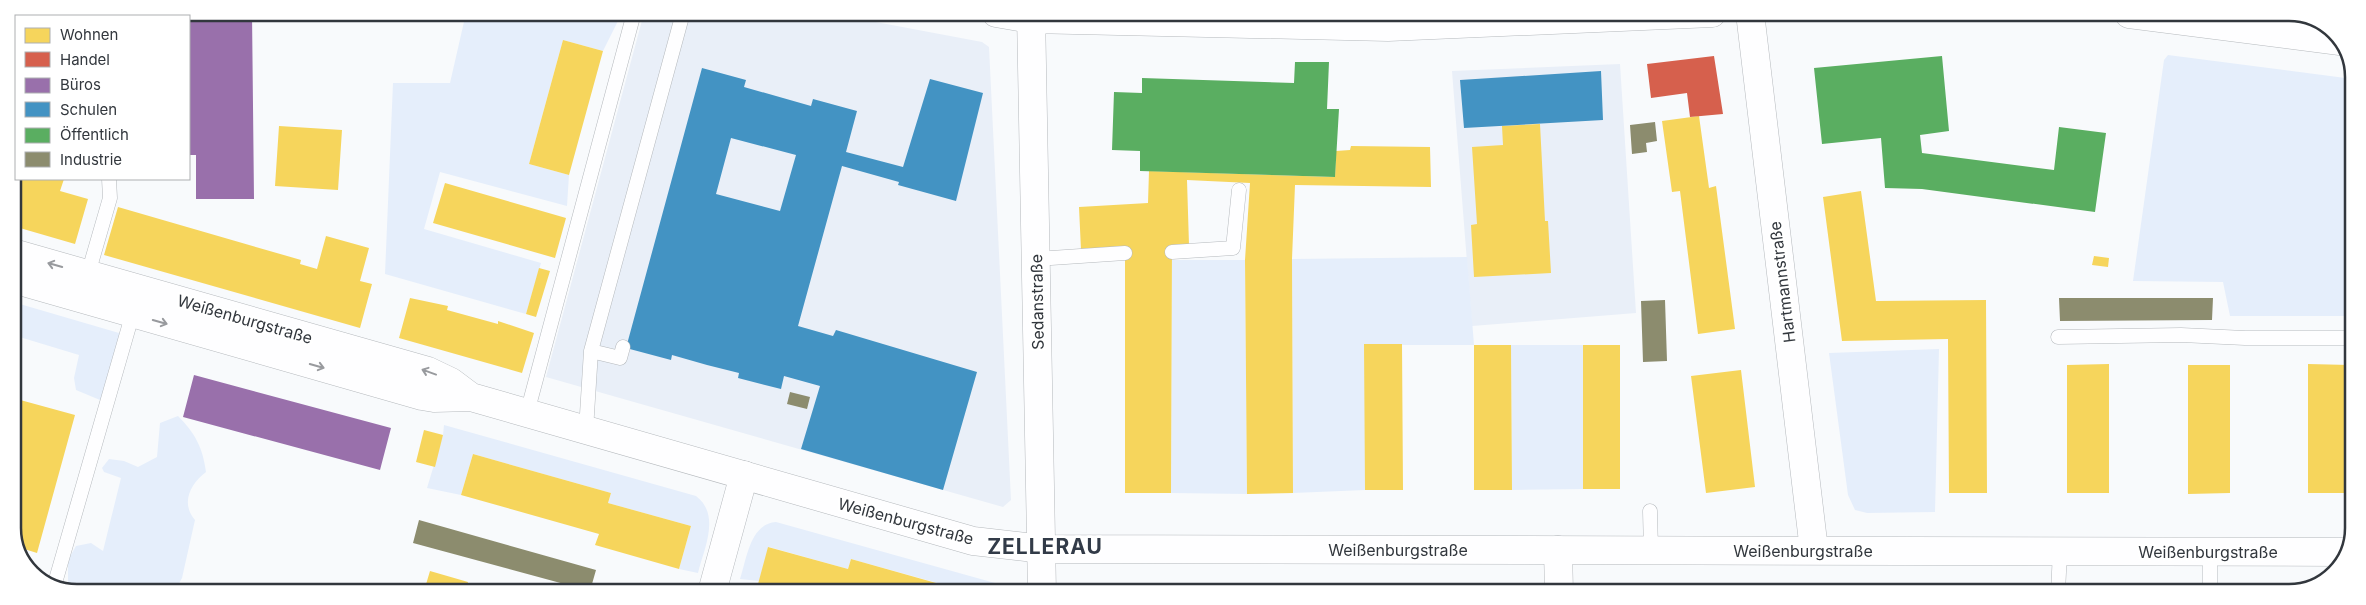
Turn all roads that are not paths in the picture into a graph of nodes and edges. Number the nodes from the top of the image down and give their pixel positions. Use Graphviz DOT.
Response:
graph roads {
  1 [pos="632,21"];
  2 [pos="681,21"];
  3 [pos="1031,21"];
  4 [pos="1751,21"];
  5 [pos="2184,21"];
  6 [pos="2331,40"];
  7 [pos="108,180"];
  8 [pos="1239,190"];
  9 [pos="106,231"];
  10 [pos="1172,252"];
  11 [pos="1126,253"];
  12 [pos="21,255"];
  13 [pos="1036,259"];
  14 [pos="91,275"];
  15 [pos="21,280"];
  16 [pos="137,302"];
  17 [pos="2058,337"];
  18 [pos="2345,338"];
  19 [pos="623,347"];
  20 [pos="592,351"];
  21 [pos="527,413"];
  22 [pos="586,430"];
  23 [pos="744,475"];
  24 [pos="1650,511"];
  25 [pos="1043,549"];
  26 [pos="1558,550"];
  27 [pos="1651,550"];
  28 [pos="1814,550"];
  29 [pos="2060,552"];
  30 [pos="2210,552"];
  31 [pos="2339,552"];
  32 [pos="56,580"];
  33 [pos="714,584"];
  34 [pos="1042,584"];
  35 [pos="1559,584"];
  36 [pos="2058,584"];
  37 [pos="2210,584"];
  1 -- 21 [label="lane"];
  2 -- 20 [label="lane"];
  3 -- 13 [label="street, Sedanstraße"];
  4 -- 28 [label="street, Hartmannstraße"];
  5 -- 6 [label="street"];
  7 -- 14 [label="lane"];
  8 -- 10 [label="lane"];
  9 -- 14 [label="lane"];
  11 -- 13 [label="lane"];
  14 -- 12 [label="street, Weißenburgstraße, one-way"];
  13 -- 25 [label="street, Sedanstraße"];
  14 -- 16 [label="street, Weißenburgstraße"];
  15 -- 16 [label="street, Weißenburgstraße"];
  16 -- 21 [label="street, Weißenburgstraße"];
  16 -- 32 [label="lane"];
  17 -- 18 [label="lane"];
  19 -- 20 [label="lane"];
  20 -- 22 [label="lane"];
  21 -- 22 [label="street, Weißenburgstraße"];
  22 -- 23 [label="street, Weißenburgstraße"];
  23 -- 25 [label="street, Weißenburgstraße"];
  23 -- 33 [label="street"];
  24 -- 27 [label="lane"];
  25 -- 26 [label="street, Weißenburgstraße"];
  25 -- 34 [label="street, Sedanstraße"];
  26 -- 27 [label="street, Weißenburgstraße"];
  26 -- 35 [label="street"];
  27 -- 28 [label="street, Weißenburgstraße"];
  28 -- 29 [label="street, Weißenburgstraße"];
  29 -- 30 [label="street, Weißenburgstraße"];
  29 -- 36 [label="lane"];
  30 -- 31 [label="street, Weißenburgstraße"];
  30 -- 37 [label="lane"];
}
